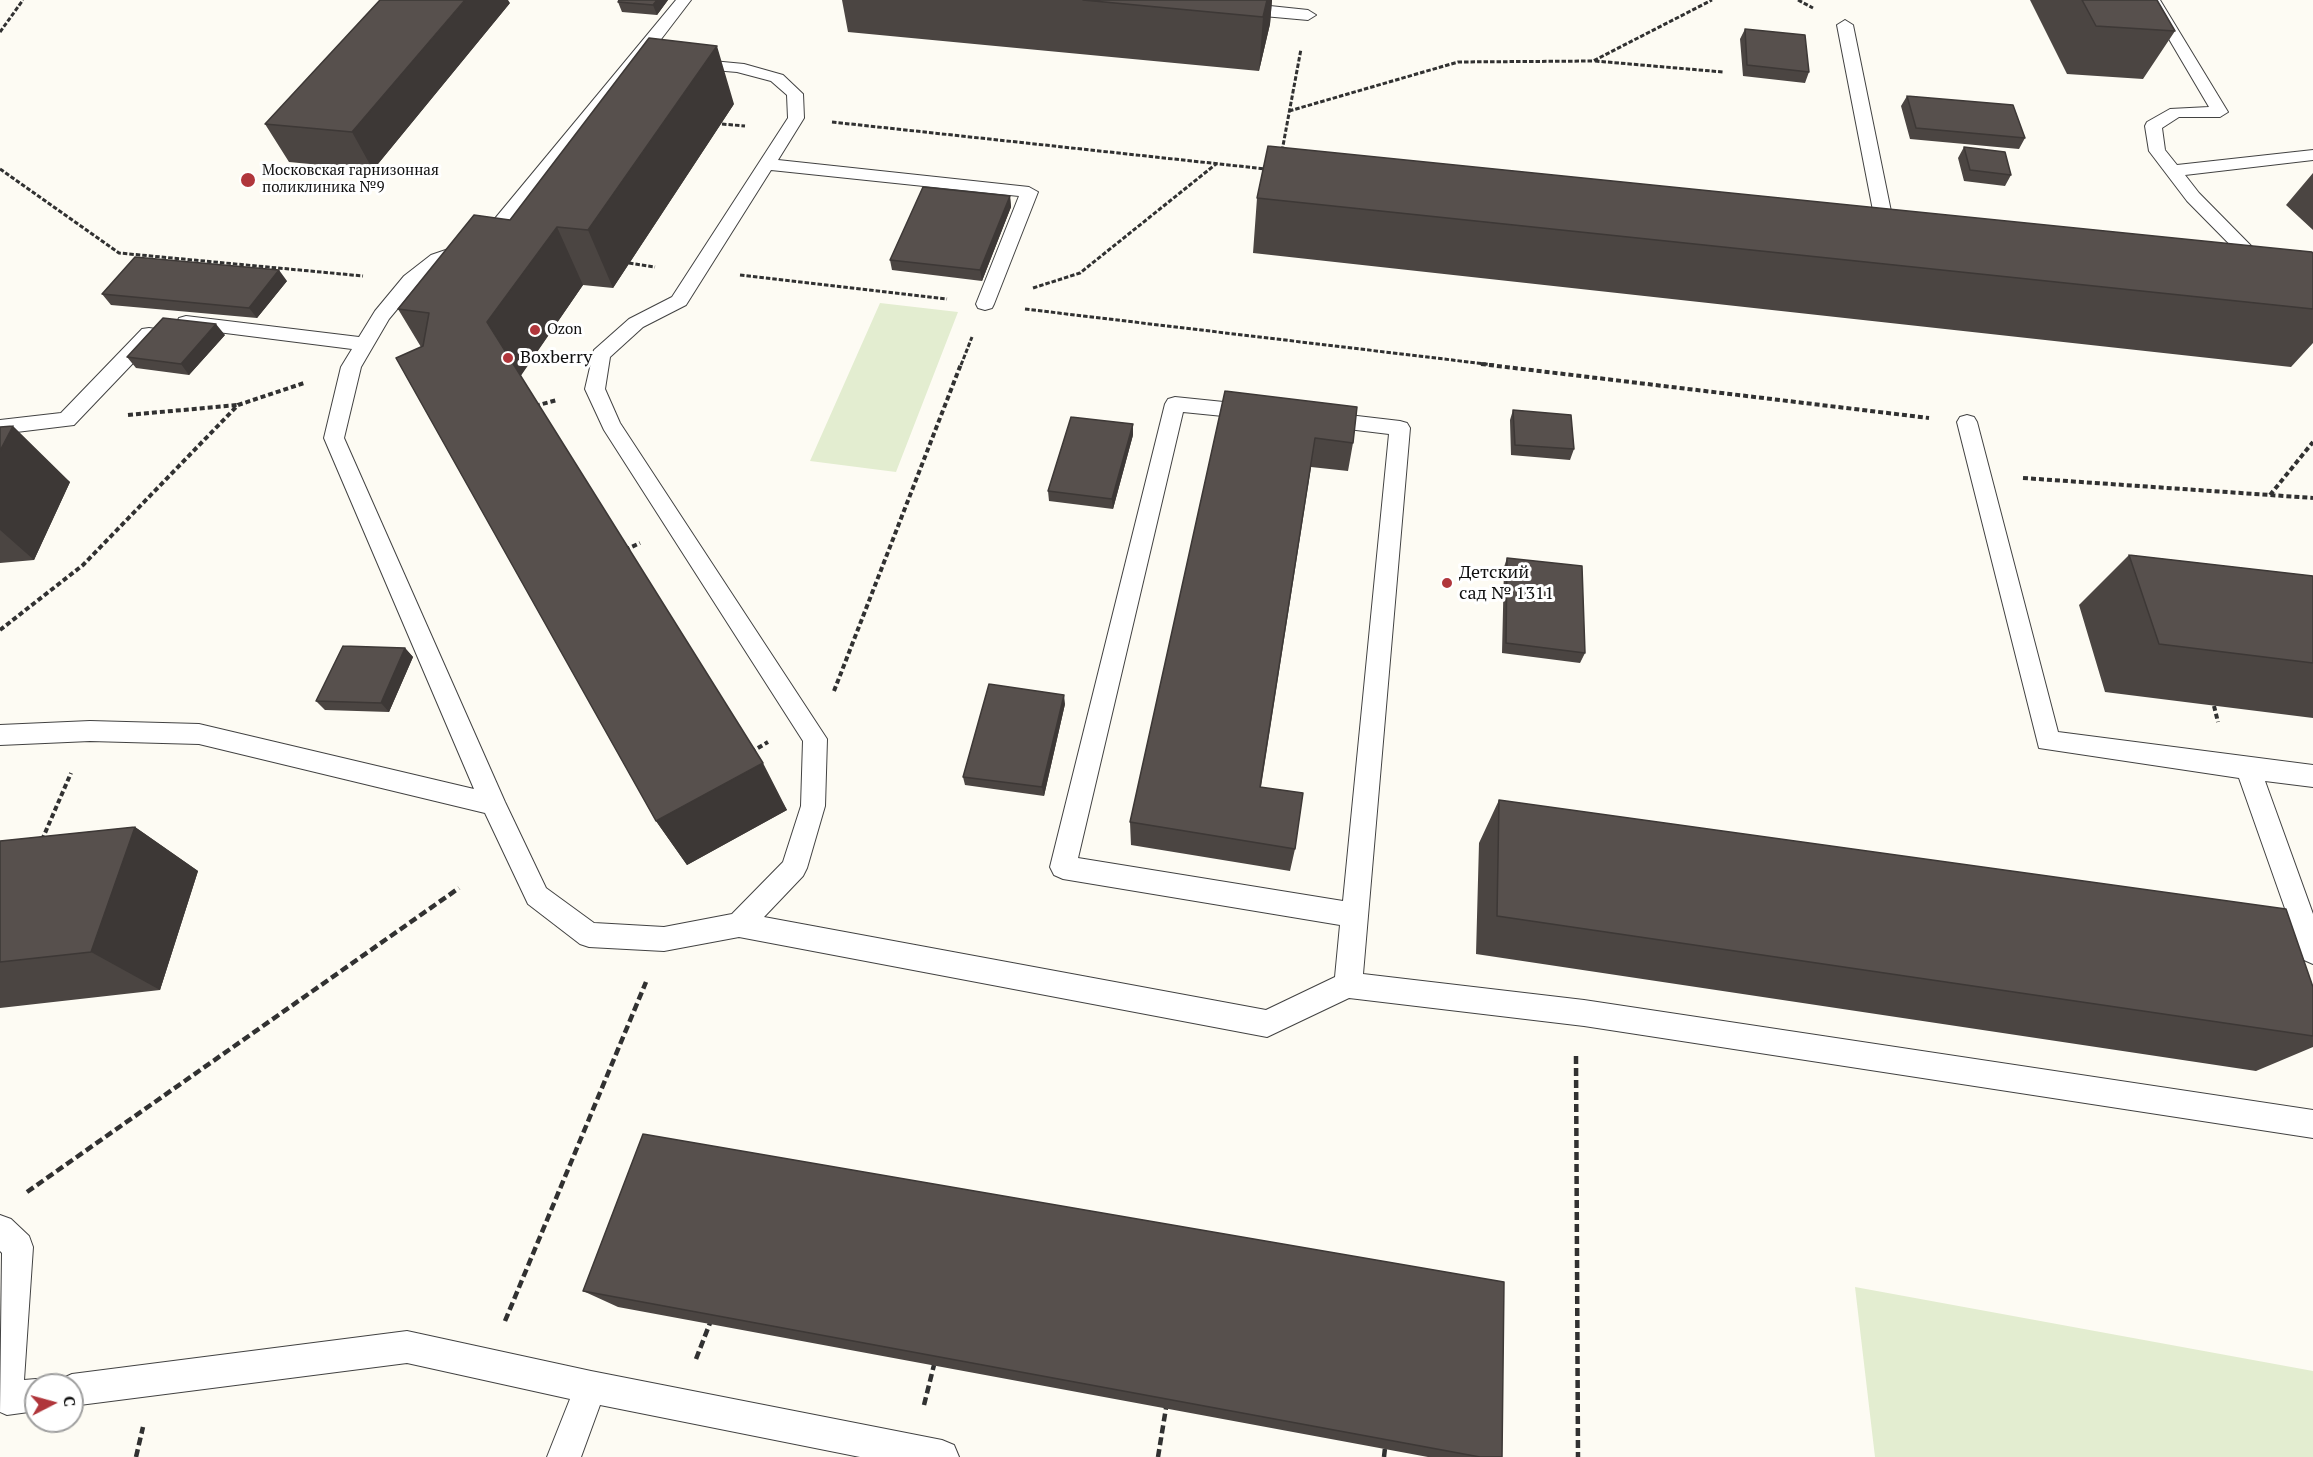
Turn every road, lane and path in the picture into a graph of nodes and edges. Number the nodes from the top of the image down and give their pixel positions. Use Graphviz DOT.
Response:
graph roads {
  1 [pos="23,0"];
  2 [pos="684,0"];
  3 [pos="1220,0"];
  4 [pos="1712,0"];
  5 [pos="2153,0"];
  6 [pos="1308,15"];
  7 [pos="1845,25"];
  8 [pos="0,32"];
  9 [pos="638,59"];
  10 [pos="1593,61"];
  11 [pos="1723,72"];
  12 [pos="1289,111"];
  13 [pos="796,118"];
  14 [pos="2313,155"];
  15 [pos="1280,160"];
  16 [pos="766,164"];
  17 [pos="0,169"];
  18 [pos="1268,169"];
  19 [pos="2173,171"];
  20 [pos="1863,229"];
  21 [pos="1886,231"];
  22 [pos="1908,233"];
  23 [pos="2241,267"];
  24 [pos="411,280"];
  25 [pos="985,304"];
  26 [pos="365,344"];
  27 [pos="351,367"];
  28 [pos="238,405"];
  29 [pos="1270,414"];
  30 [pos="1305,417"];
  31 [pos="67,420"];
  32 [pos="1967,422"];
  33 [pos="0,427"];
  34 [pos="2313,442"];
  35 [pos="1981,476"];
  36 [pos="2270,495"];
  37 [pos="2313,498"];
  38 [pos="0,630"];
  39 [pos="90,731"];
  40 [pos="0,735"];
  41 [pos="815,739"];
  42 [pos="2248,769"];
  43 [pos="2313,776"];
  44 [pos="493,804"];
  45 [pos="39,848"];
  46 [pos="459,888"];
  47 [pos="1354,915"];
  48 [pos="739,925"];
  49 [pos="664,939"];
  50 [pos="2313,951"];
  51 [pos="1348,985"];
  52 [pos="1576,1012"];
  53 [pos="2313,1124"];
  54 [pos="20,1197"];
  55 [pos="0,1230"];
  56 [pos="487,1362"];
  57 [pos="591,1387"];
  58 [pos="84,1388"];
  59 [pos="24,1397"];
  60 [pos="1166,1408"];
  61 [pos="1385,1448"];
  62 [pos="564,1457"];
  63 [pos="942,1457"];
  64 [pos="1158,1457"];
  65 [pos="1384,1457"];
  66 [pos="1578,1457"];
  1 -- 8 [label="path"];
  2 -- 9 [label="lane"];
  3 -- 6 [label="lane"];
  4 -- 10 [label="path"];
  5 -- 19 [label="lane"];
  6 -- 12 [label="path"];
  7 -- 21 [label="lane"];
  9 -- 13 [label="lane"];
  9 -- 24 [label="lane"];
  10 -- 11 [label="path"];
  10 -- 12 [label="path"];
  12 -- 15 [label="path"];
  13 -- 16 [label="lane"];
  13 -- 18 [label="path"];
  14 -- 19 [label="lane"];
  16 -- 25 [label="lane"];
  16 -- 41 [label="lane"];
  17 -- 24 [label="path"];
  19 -- 23 [label="lane"];
  20 -- 21 [label="lane"];
  21 -- 22 [label="lane"];
  24 -- 26 [label="lane"];
  25 -- 32 [label="path"];
  25 -- 41 [label="path"];
  26 -- 27 [label="lane"];
  26 -- 31 [label="lane"];
  27 -- 28 [label="path"];
  27 -- 44 [label="lane"];
  28 -- 31 [label="path"];
  28 -- 38 [label="path"];
  29 -- 47 [label="lane"];
  30 -- 47 [label="lane"];
  31 -- 33 [label="lane"];
  32 -- 35 [label="lane"];
  34 -- 36 [label="path"];
  35 -- 36 [label="path"];
  35 -- 42 [label="lane"];
  36 -- 37 [label="path"];
  39 -- 40 [label="lane"];
  39 -- 44 [label="lane"];
  39 -- 45 [label="path"];
  41 -- 48 [label="lane"];
  42 -- 43 [label="lane"];
  42 -- 50 [label="lane"];
  44 -- 49 [label="lane"];
  46 -- 54 [label="path"];
  47 -- 51 [label="lane"];
  48 -- 49 [label="lane"];
  48 -- 51 [label="lane"];
  49 -- 56 [label="path"];
  51 -- 52 [label="lane"];
  52 -- 53 [label="lane"];
  52 -- 66 [label="path"];
  55 -- 59 [label="lane"];
  56 -- 57 [label="lane"];
  56 -- 58 [label="lane"];
  57 -- 62 [label="lane"];
  57 -- 63 [label="lane"];
  60 -- 64 [label="path"];
  61 -- 65 [label="path"];
}
